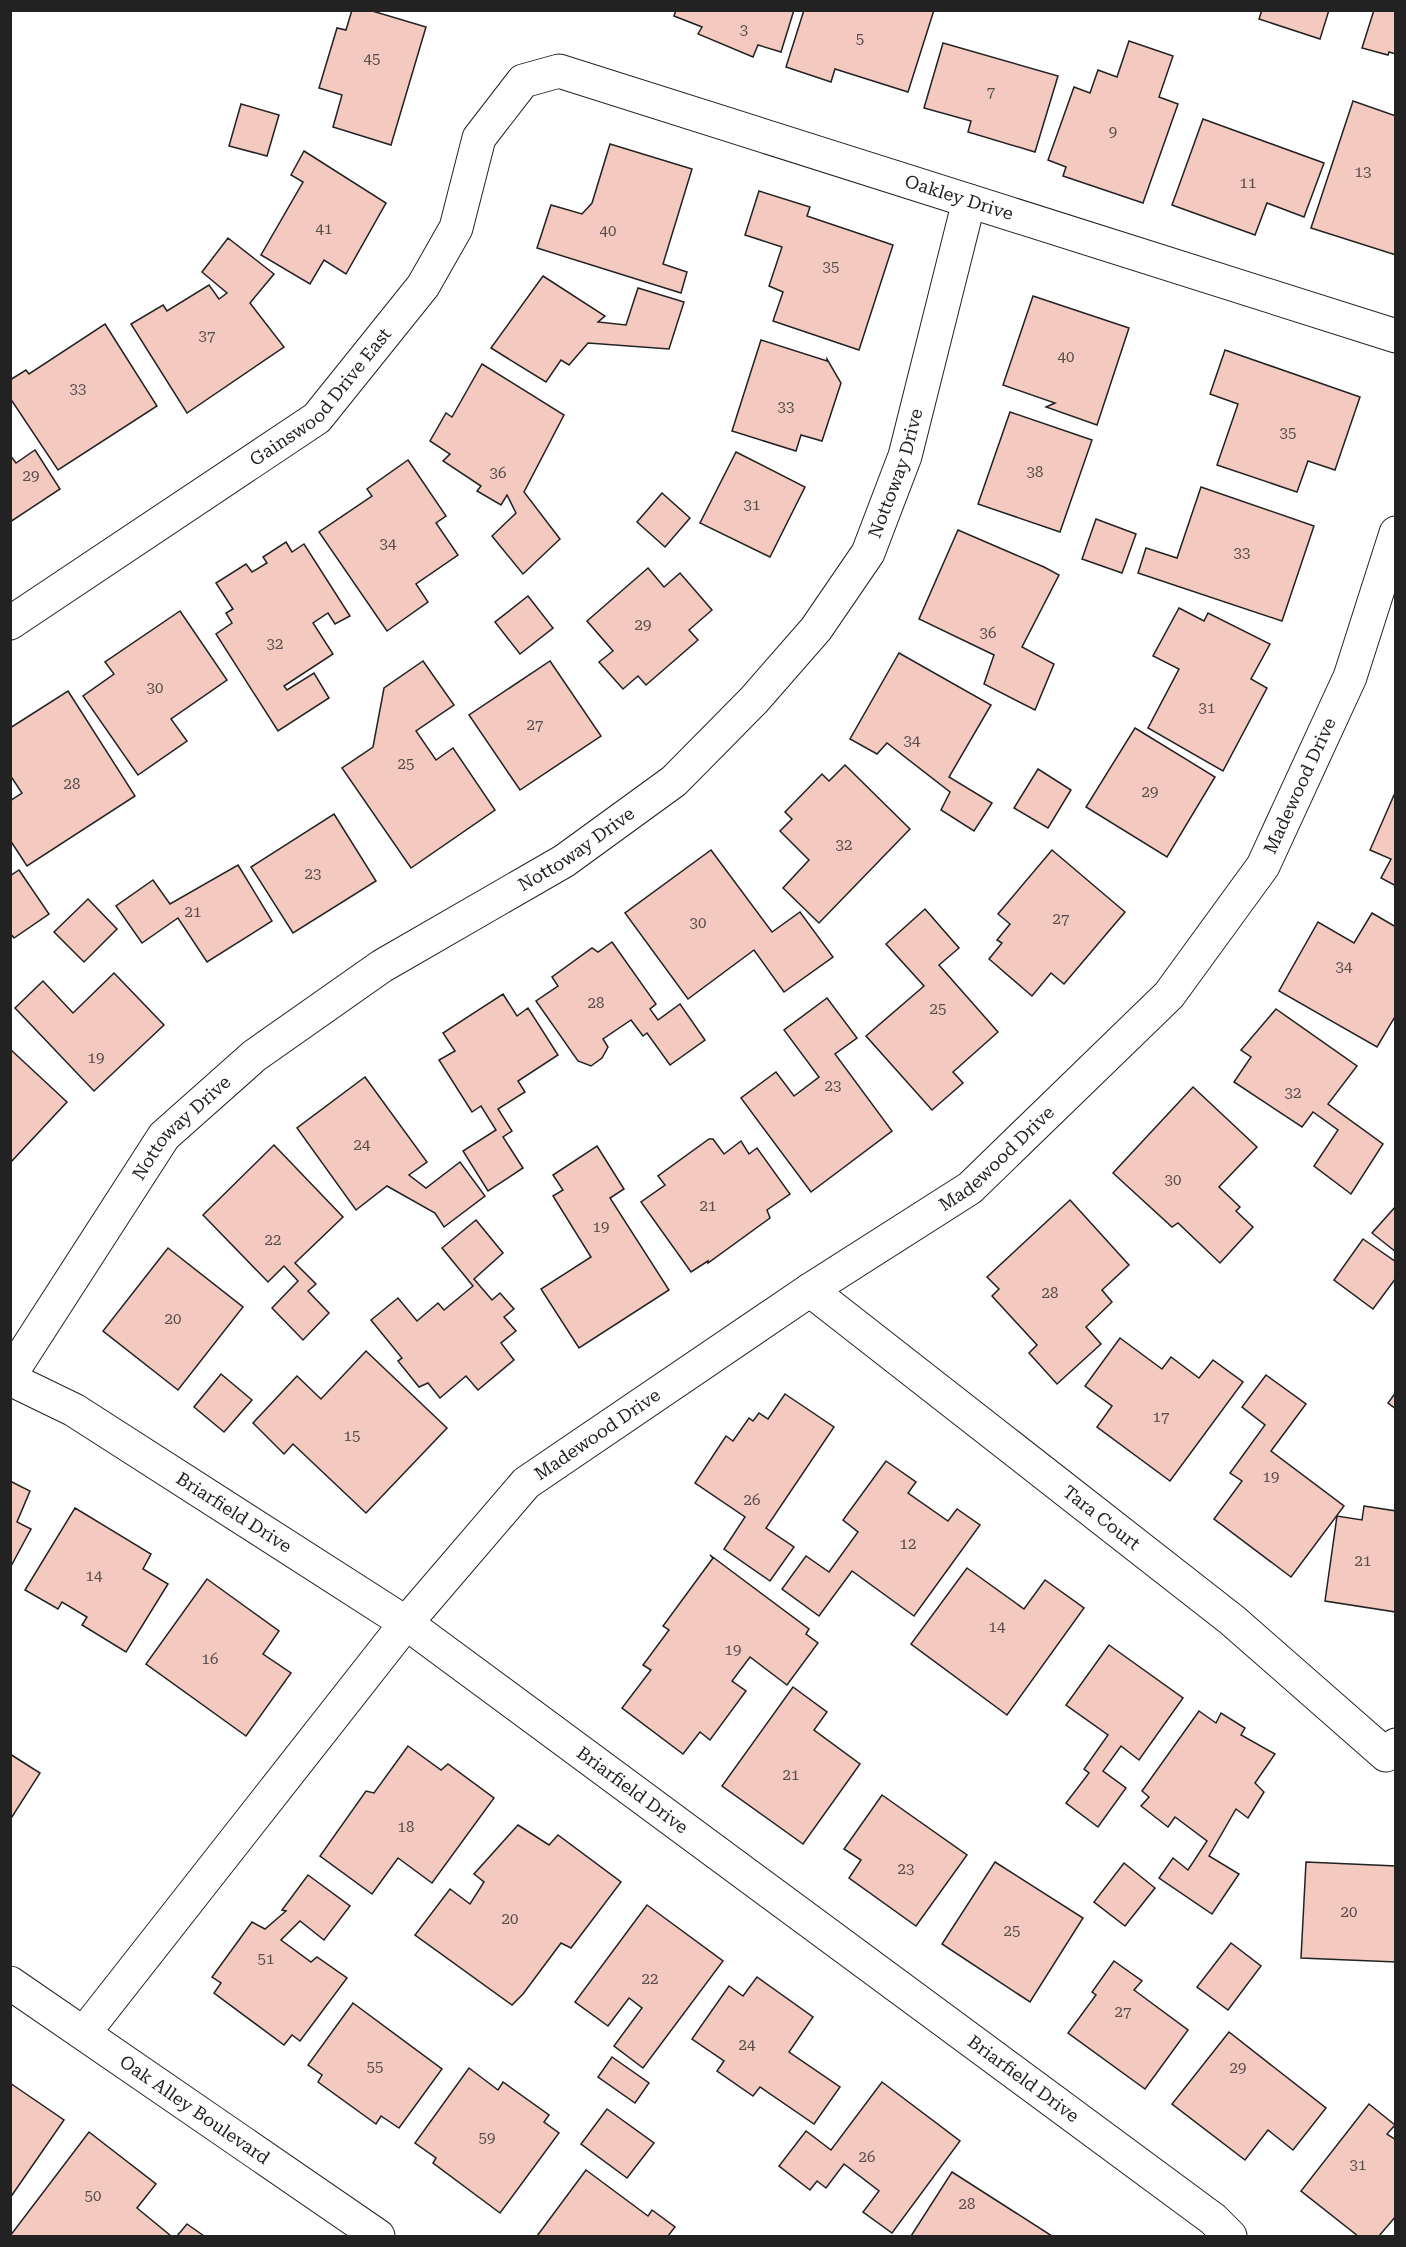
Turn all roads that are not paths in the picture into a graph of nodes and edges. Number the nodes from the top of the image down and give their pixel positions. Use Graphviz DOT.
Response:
graph roads {
  1 [pos="523,81"];
  2 [pos="969,201"];
  3 [pos="1395,336"];
  4 [pos="1395,533"];
  5 [pos="10,623"];
  6 [pos="810,1290"];
  7 [pos="10,1377"];
  8 [pos="406,1623"];
  9 [pos="1391,1750"];
  10 [pos="10,1983"];
  11 [pos="84,2033"];
  12 [pos="378,2236"];
  13 [pos="1230,2236"];
  1 -- 2 [label="street, Oakley Drive"];
  1 -- 5 [label="street, Gainswood Drive East"];
  2 -- 3 [label="street, Oakley Drive"];
  2 -- 7 [label="street, Nottoway Drive"];
  4 -- 6 [label="street, Madewood Drive"];
  6 -- 8 [label="street, Madewood Drive"];
  6 -- 9 [label="street, Tara Court"];
  7 -- 8 [label="street, Briarfield Drive"];
  8 -- 11 [label="street, Madewood Drive"];
  8 -- 13 [label="street, Briarfield Drive"];
  10 -- 11 [label="street, Oak Alley Boulevard"];
  11 -- 12 [label="street, Oak Alley Boulevard"];
}
